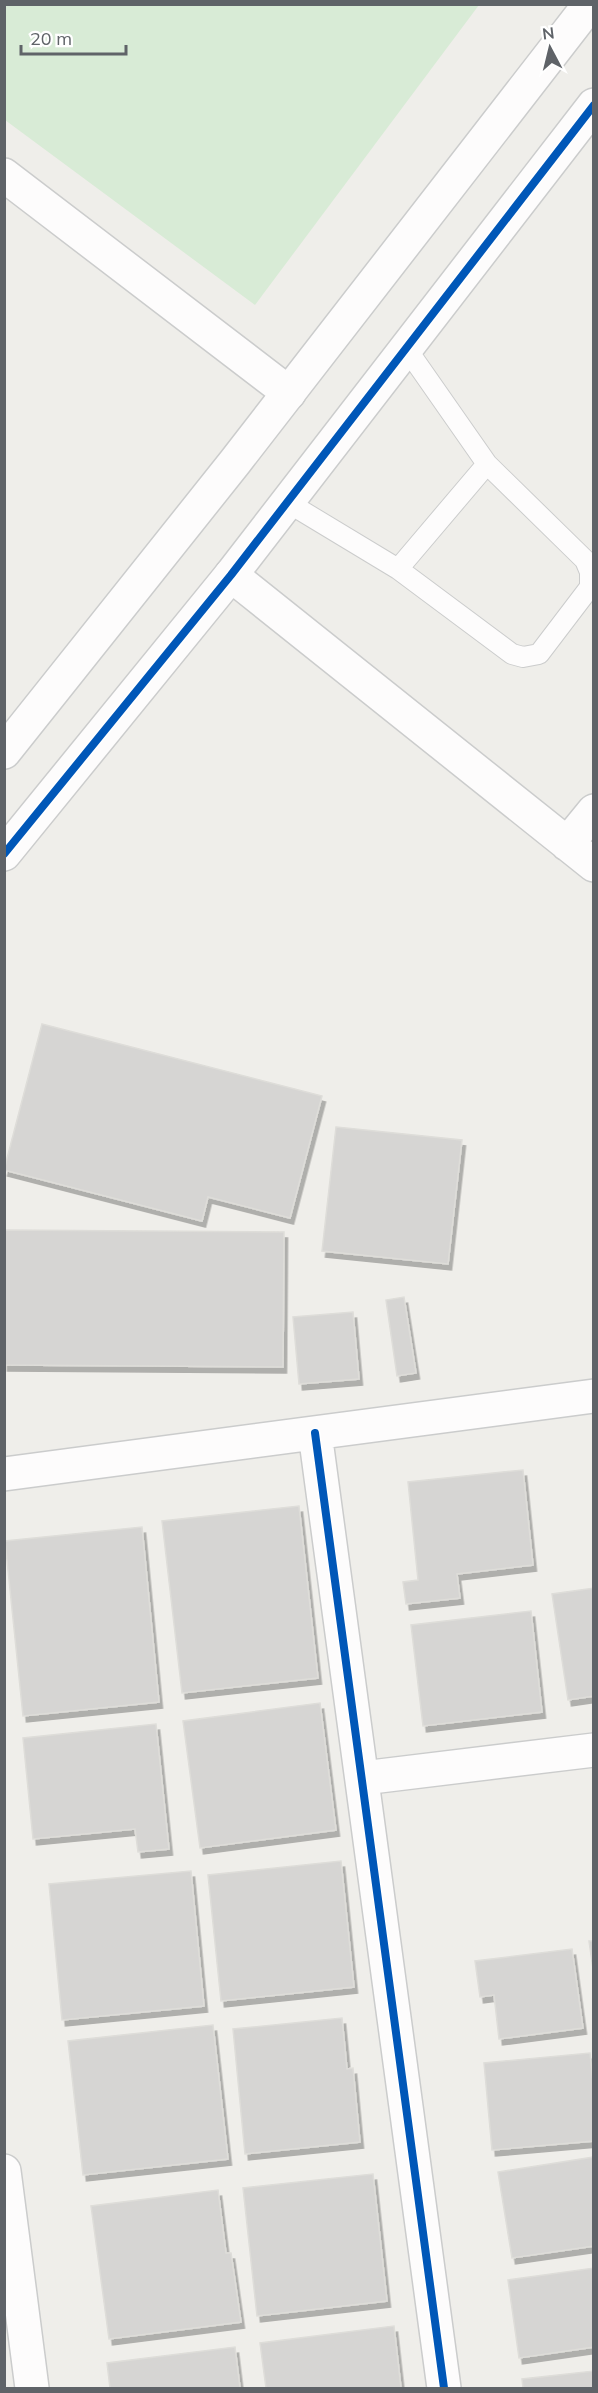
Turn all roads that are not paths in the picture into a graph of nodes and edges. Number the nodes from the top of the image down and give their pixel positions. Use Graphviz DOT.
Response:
graph roads {
  1 [pos="590,4"];
  2 [pos="594,105"];
  3 [pos="4,175"];
  4 [pos="406,348"];
  5 [pos="289,393"];
  6 [pos="487,464"];
  7 [pos="287,502"];
  8 [pos="398,569"];
  9 [pos="231,575"];
  10 [pos="4,753"];
  11 [pos="594,811"];
  12 [pos="567,844"];
  13 [pos="4,854"];
  14 [pos="594,865"];
  15 [pos="594,1396"];
  16 [pos="315,1433"];
  17 [pos="4,1474"];
  18 [pos="594,1750"];
  19 [pos="363,1778"];
  20 [pos="4,2171"];
  21 [pos="32,2388"];
  22 [pos="444,2388"];
  1 -- 5 [label="street"];
  2 -- 4 [label="street"];
  3 -- 5 [label="street"];
  4 -- 6 [label="lane"];
  4 -- 7 [label="street"];
  5 -- 10 [label="street"];
  6 -- 8 [label="lane"];
  6 -- 8 [label="lane"];
  7 -- 8 [label="lane"];
  7 -- 9 [label="street"];
  9 -- 12 [label="street"];
  9 -- 13 [label="street"];
  11 -- 12 [label="street"];
  12 -- 14 [label="street"];
  15 -- 16 [label="street"];
  16 -- 17 [label="street"];
  16 -- 19 [label="street"];
  18 -- 19 [label="street"];
  19 -- 22 [label="street"];
  20 -- 21 [label="street"];
}
